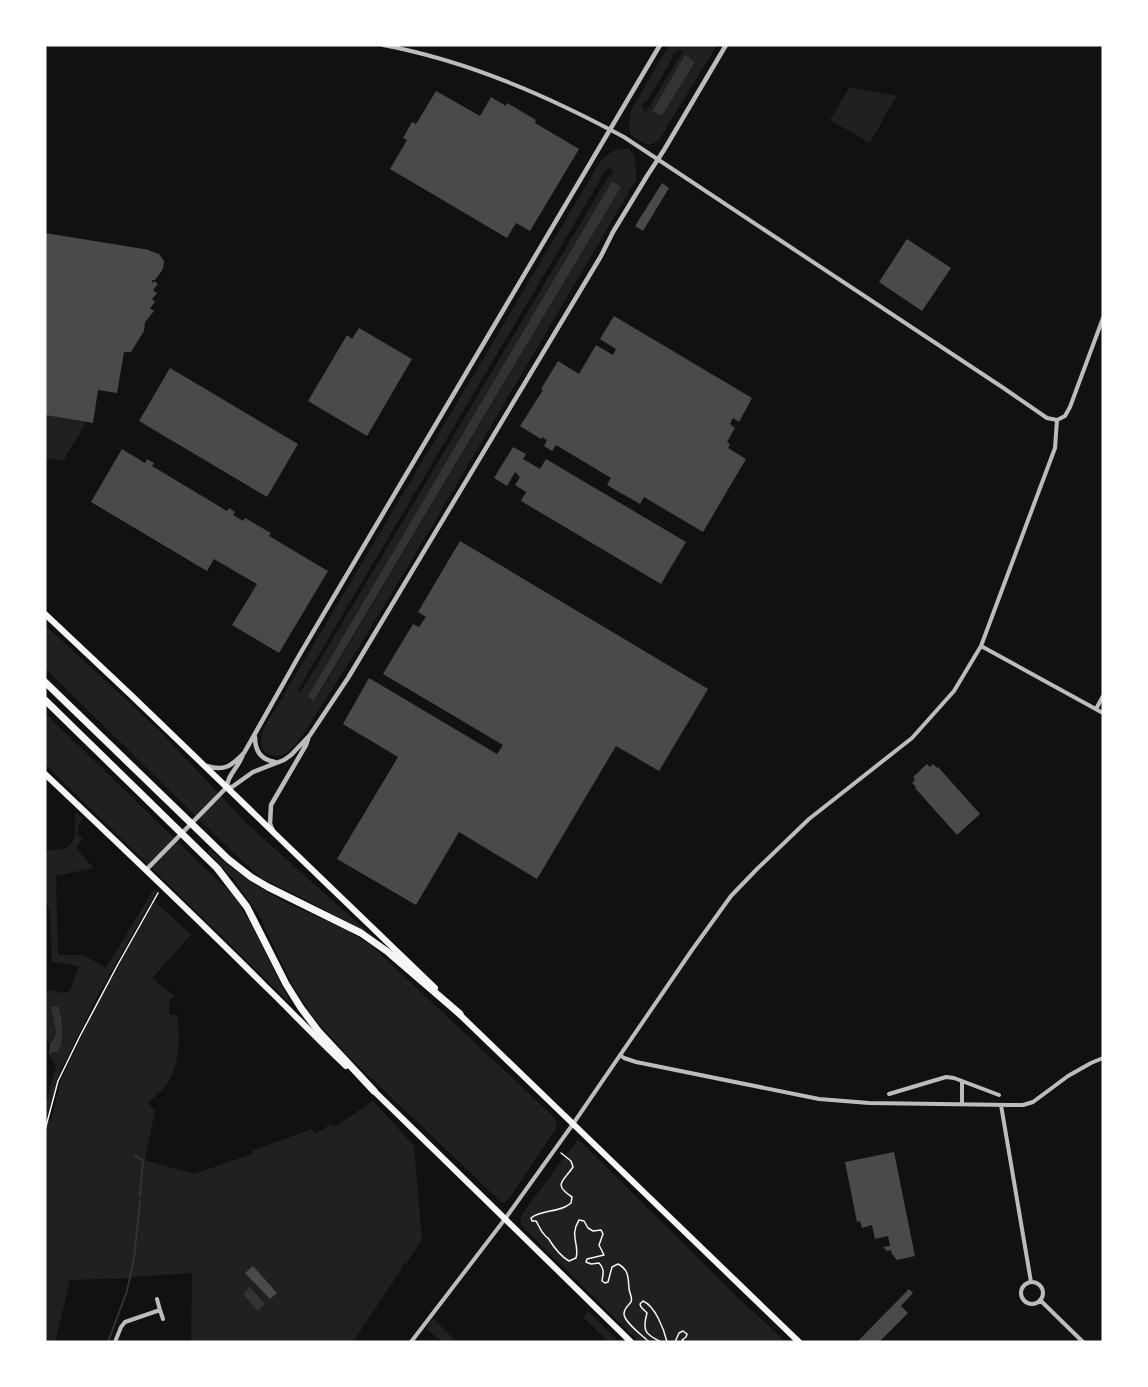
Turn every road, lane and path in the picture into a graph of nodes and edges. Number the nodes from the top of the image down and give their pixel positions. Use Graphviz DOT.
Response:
graph roads {
  1 [pos="382,45"];
  2 [pos="660,45"];
  3 [pos="726,45"];
  4 [pos="610,129"];
  5 [pos="658,159"];
  6 [pos="1102,321"];
  7 [pos="1057,420"];
  8 [pos="45,614"];
  9 [pos="981,646"];
  10 [pos="45,682"];
  11 [pos="1103,696"];
  12 [pos="45,700"];
  13 [pos="1096,709"];
  14 [pos="1103,713"];
  15 [pos="255,735"];
  16 [pos="310,735"];
  17 [pos="244,753"];
  18 [pos="278,763"];
  19 [pos="204,765"];
  20 [pos="45,774"];
  21 [pos="226,787"];
  22 [pos="274,834"];
  23 [pos="146,870"];
  24 [pos="159,892"];
  25 [pos="460,1014"];
  26 [pos="620,1055"];
  27 [pos="1103,1058"];
  28 [pos="962,1081"];
  29 [pos="374,1091"];
  30 [pos="889,1094"];
  31 [pos="999,1095"];
  32 [pos="962,1105"];
  33 [pos="1000,1106"];
  34 [pos="573,1124"];
  35 [pos="45,1130"];
  36 [pos="555,1149"];
  37 [pos="505,1219"];
  38 [pos="1031,1282"];
  39 [pos="157,1299"];
  40 [pos="1040,1300"];
  41 [pos="160,1311"];
  42 [pos="163,1319"];
  43 [pos="115,1342"];
  44 [pos="411,1342"];
  45 [pos="631,1342"];
  46 [pos="649,1342"];
  47 [pos="661,1342"];
  48 [pos="667,1342"];
  49 [pos="675,1342"];
  50 [pos="685,1342"];
  51 [pos="799,1342"];
  52 [pos="1083,1342"];
  1 -- 4 [label="street"];
  2 -- 4 [label="street"];
  3 -- 5 [label="street"];
  4 -- 5 [label="street"];
  4 -- 15 [label="street"];
  5 -- 7 [label="street"];
  5 -- 16 [label="street"];
  6 -- 7 [label="street"];
  7 -- 9 [label="street"];
  8 -- 19 [label="main road"];
  9 -- 13 [label="street"];
  9 -- 26 [label="street"];
  10 -- 25 [label="highway"];
  11 -- 13 [label="street"];
  12 -- 29 [label="highway"];
  13 -- 14 [label="street"];
  15 -- 17 [label="street"];
  15 -- 18 [label="street"];
  16 -- 18 [label="street"];
  16 -- 22 [label="street"];
  17 -- 19 [label="street"];
  17 -- 21 [label="street"];
  18 -- 21 [label="street"];
  19 -- 21 [label="main road"];
  20 -- 23 [label="main road"];
  21 -- 22 [label="main road"];
  21 -- 23 [label="street"];
  22 -- 25 [label="main road"];
  23 -- 29 [label="main road"];
  24 -- 35 [label="path"];
  25 -- 34 [label="main road"];
  26 -- 32 [label="street"];
  26 -- 34 [label="street"];
  27 -- 33 [label="street"];
  28 -- 30 [label="street"];
  28 -- 31 [label="street"];
  28 -- 32 [label="street"];
  29 -- 37 [label="main road"];
  32 -- 33 [label="street"];
  33 -- 38 [label="street"];
  34 -- 36 [label="street"];
  34 -- 51 [label="main road"];
  36 -- 37 [label="street"];
  36 -- 46 [label="path"];
  37 -- 44 [label="street"];
  37 -- 45 [label="main road"];
  38 -- 40 [label="street"];
  38 -- 40 [label="street"];
  39 -- 41 [label="street"];
  40 -- 52 [label="street"];
  41 -- 42 [label="street"];
  41 -- 43 [label="street"];
  47 -- 48 [label="path"];
  49 -- 50 [label="path"];
}
